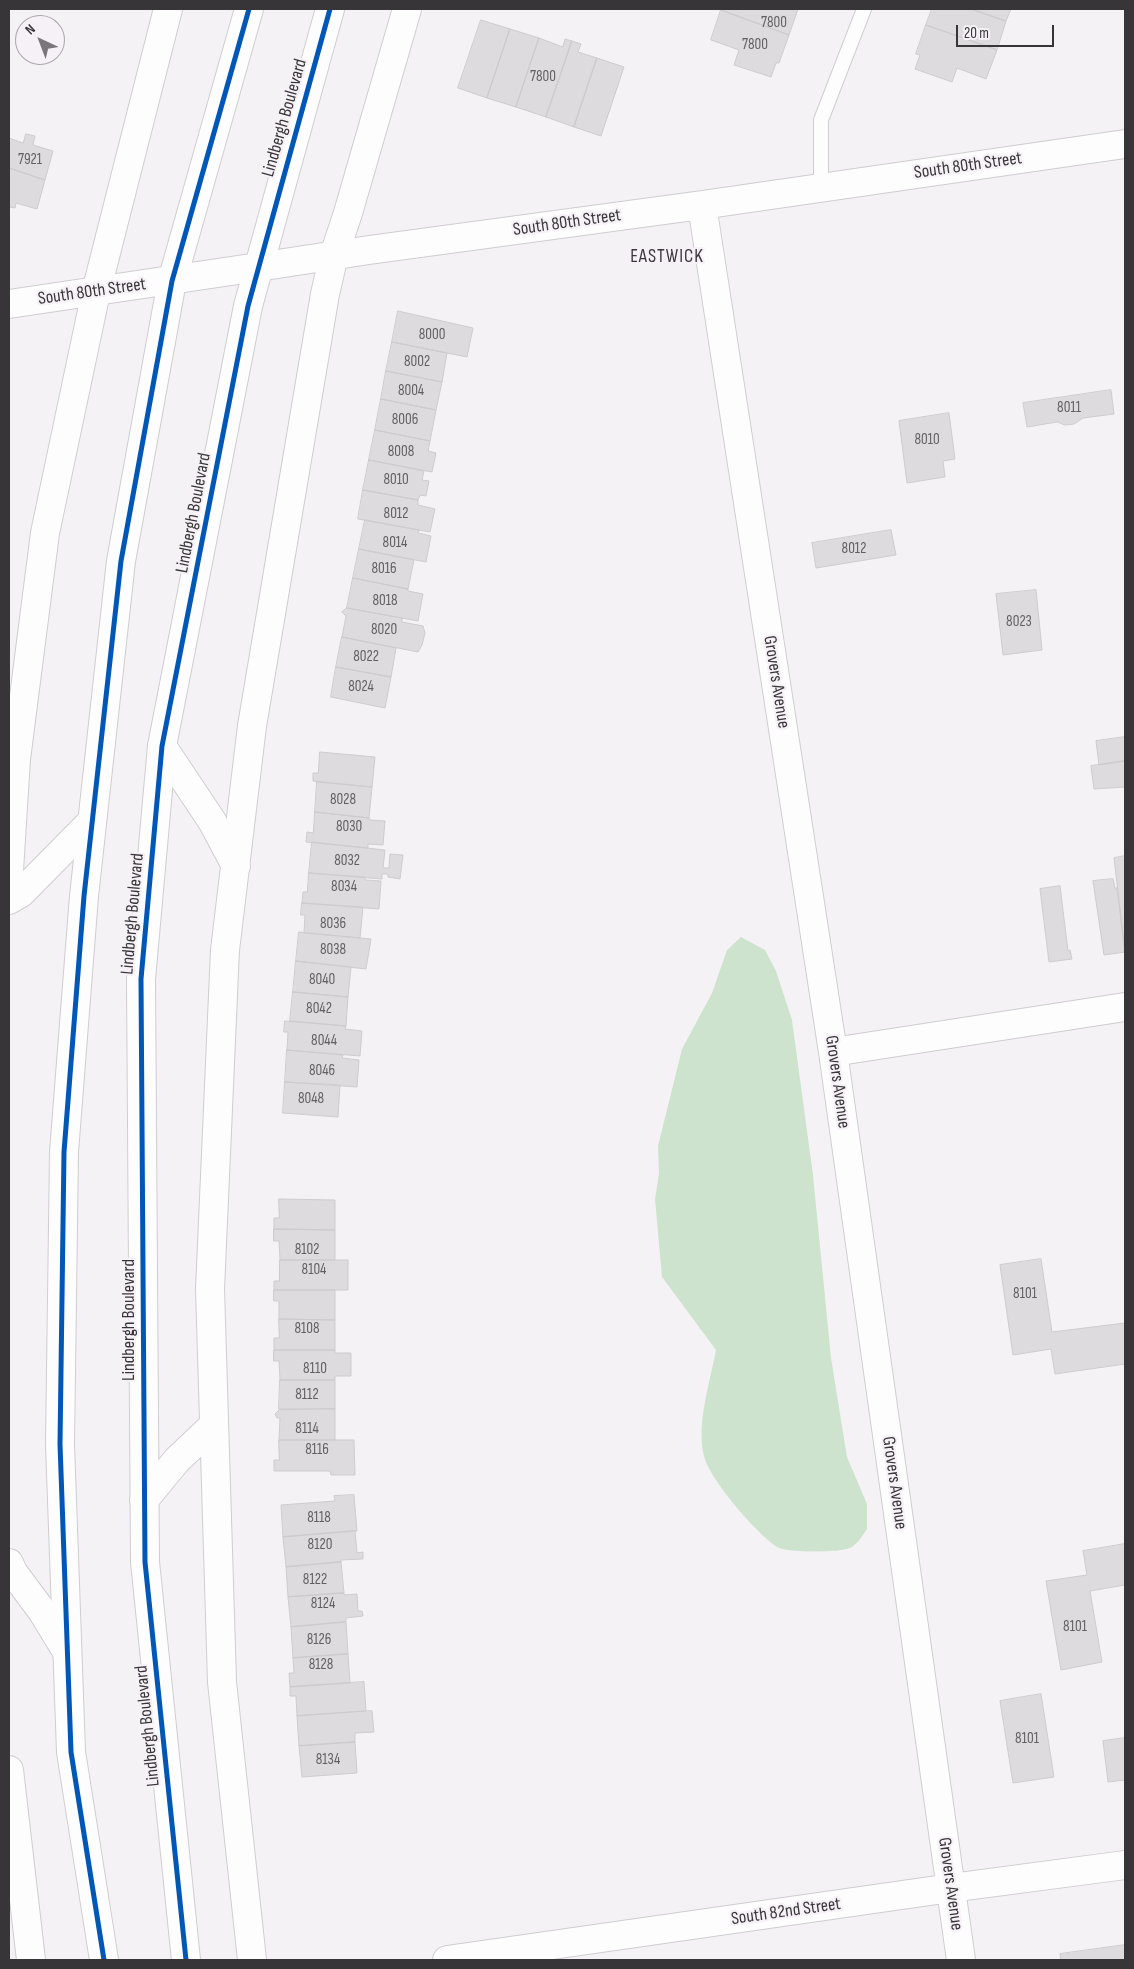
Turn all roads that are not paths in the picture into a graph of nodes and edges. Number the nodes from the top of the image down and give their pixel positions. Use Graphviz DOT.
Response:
graph roads {
  1 [pos="168,9"];
  2 [pos="249,9"];
  3 [pos="330,9"];
  4 [pos="407,9"];
  5 [pos="864,9"];
  6 [pos="1125,144"];
  7 [pos="821,188"];
  8 [pos="702,205"];
  9 [pos="334,255"];
  10 [pos="258,267"];
  11 [pos="172,281"];
  12 [pos="96,292"];
  13 [pos="9,304"];
  14 [pos="162,746"];
  15 [pos="92,821"];
  16 [pos="236,866"];
  17 [pos="9,870"];
  18 [pos="9,900"];
  19 [pos="1125,1008"];
  20 [pos="833,1052"];
  21 [pos="214,1425"];
  22 [pos="144,1500"];
  23 [pos="9,1563"];
  24 [pos="67,1652"];
  25 [pos="9,1770"];
  26 [pos="1125,1865"];
  27 [pos="951,1888"];
  28 [pos="31,1960"];
  29 [pos="104,1960"];
  30 [pos="186,1960"];
  31 [pos="252,1960"];
  32 [pos="447,1960"];
  33 [pos="961,1960"];
  1 -- 12 [label="street"];
  2 -- 11 [label="street"];
  3 -- 10 [label="street, Lindbergh Boulevard"];
  4 -- 9 [label="street"];
  5 -- 7 [label="lane"];
  6 -- 7 [label="street, South 80th Street"];
  7 -- 8 [label="street, South 80th Street"];
  8 -- 9 [label="street, South 80th Street"];
  8 -- 20 [label="street, Grovers Avenue"];
  9 -- 10 [label="street, South 80th Street"];
  9 -- 16 [label="street"];
  10 -- 11 [label="street, South 80th Street"];
  10 -- 14 [label="street, Lindbergh Boulevard"];
  11 -- 12 [label="street, South 80th Street"];
  11 -- 15 [label="street"];
  12 -- 13 [label="street, South 80th Street"];
  12 -- 17 [label="street"];
  14 -- 16 [label="street"];
  14 -- 22 [label="street, Lindbergh Boulevard"];
  15 -- 18 [label="street"];
  15 -- 24 [label="street"];
  16 -- 21 [label="street"];
  19 -- 20 [label="street"];
  20 -- 27 [label="street, Grovers Avenue"];
  21 -- 22 [label="street"];
  21 -- 31 [label="street"];
  22 -- 30 [label="street, Lindbergh Boulevard"];
  23 -- 24 [label="street"];
  24 -- 29 [label="street"];
  25 -- 28 [label="street"];
  26 -- 27 [label="street, South 82nd Street"];
  27 -- 32 [label="street, South 82nd Street"];
  27 -- 33 [label="street, Grovers Avenue"];
}
